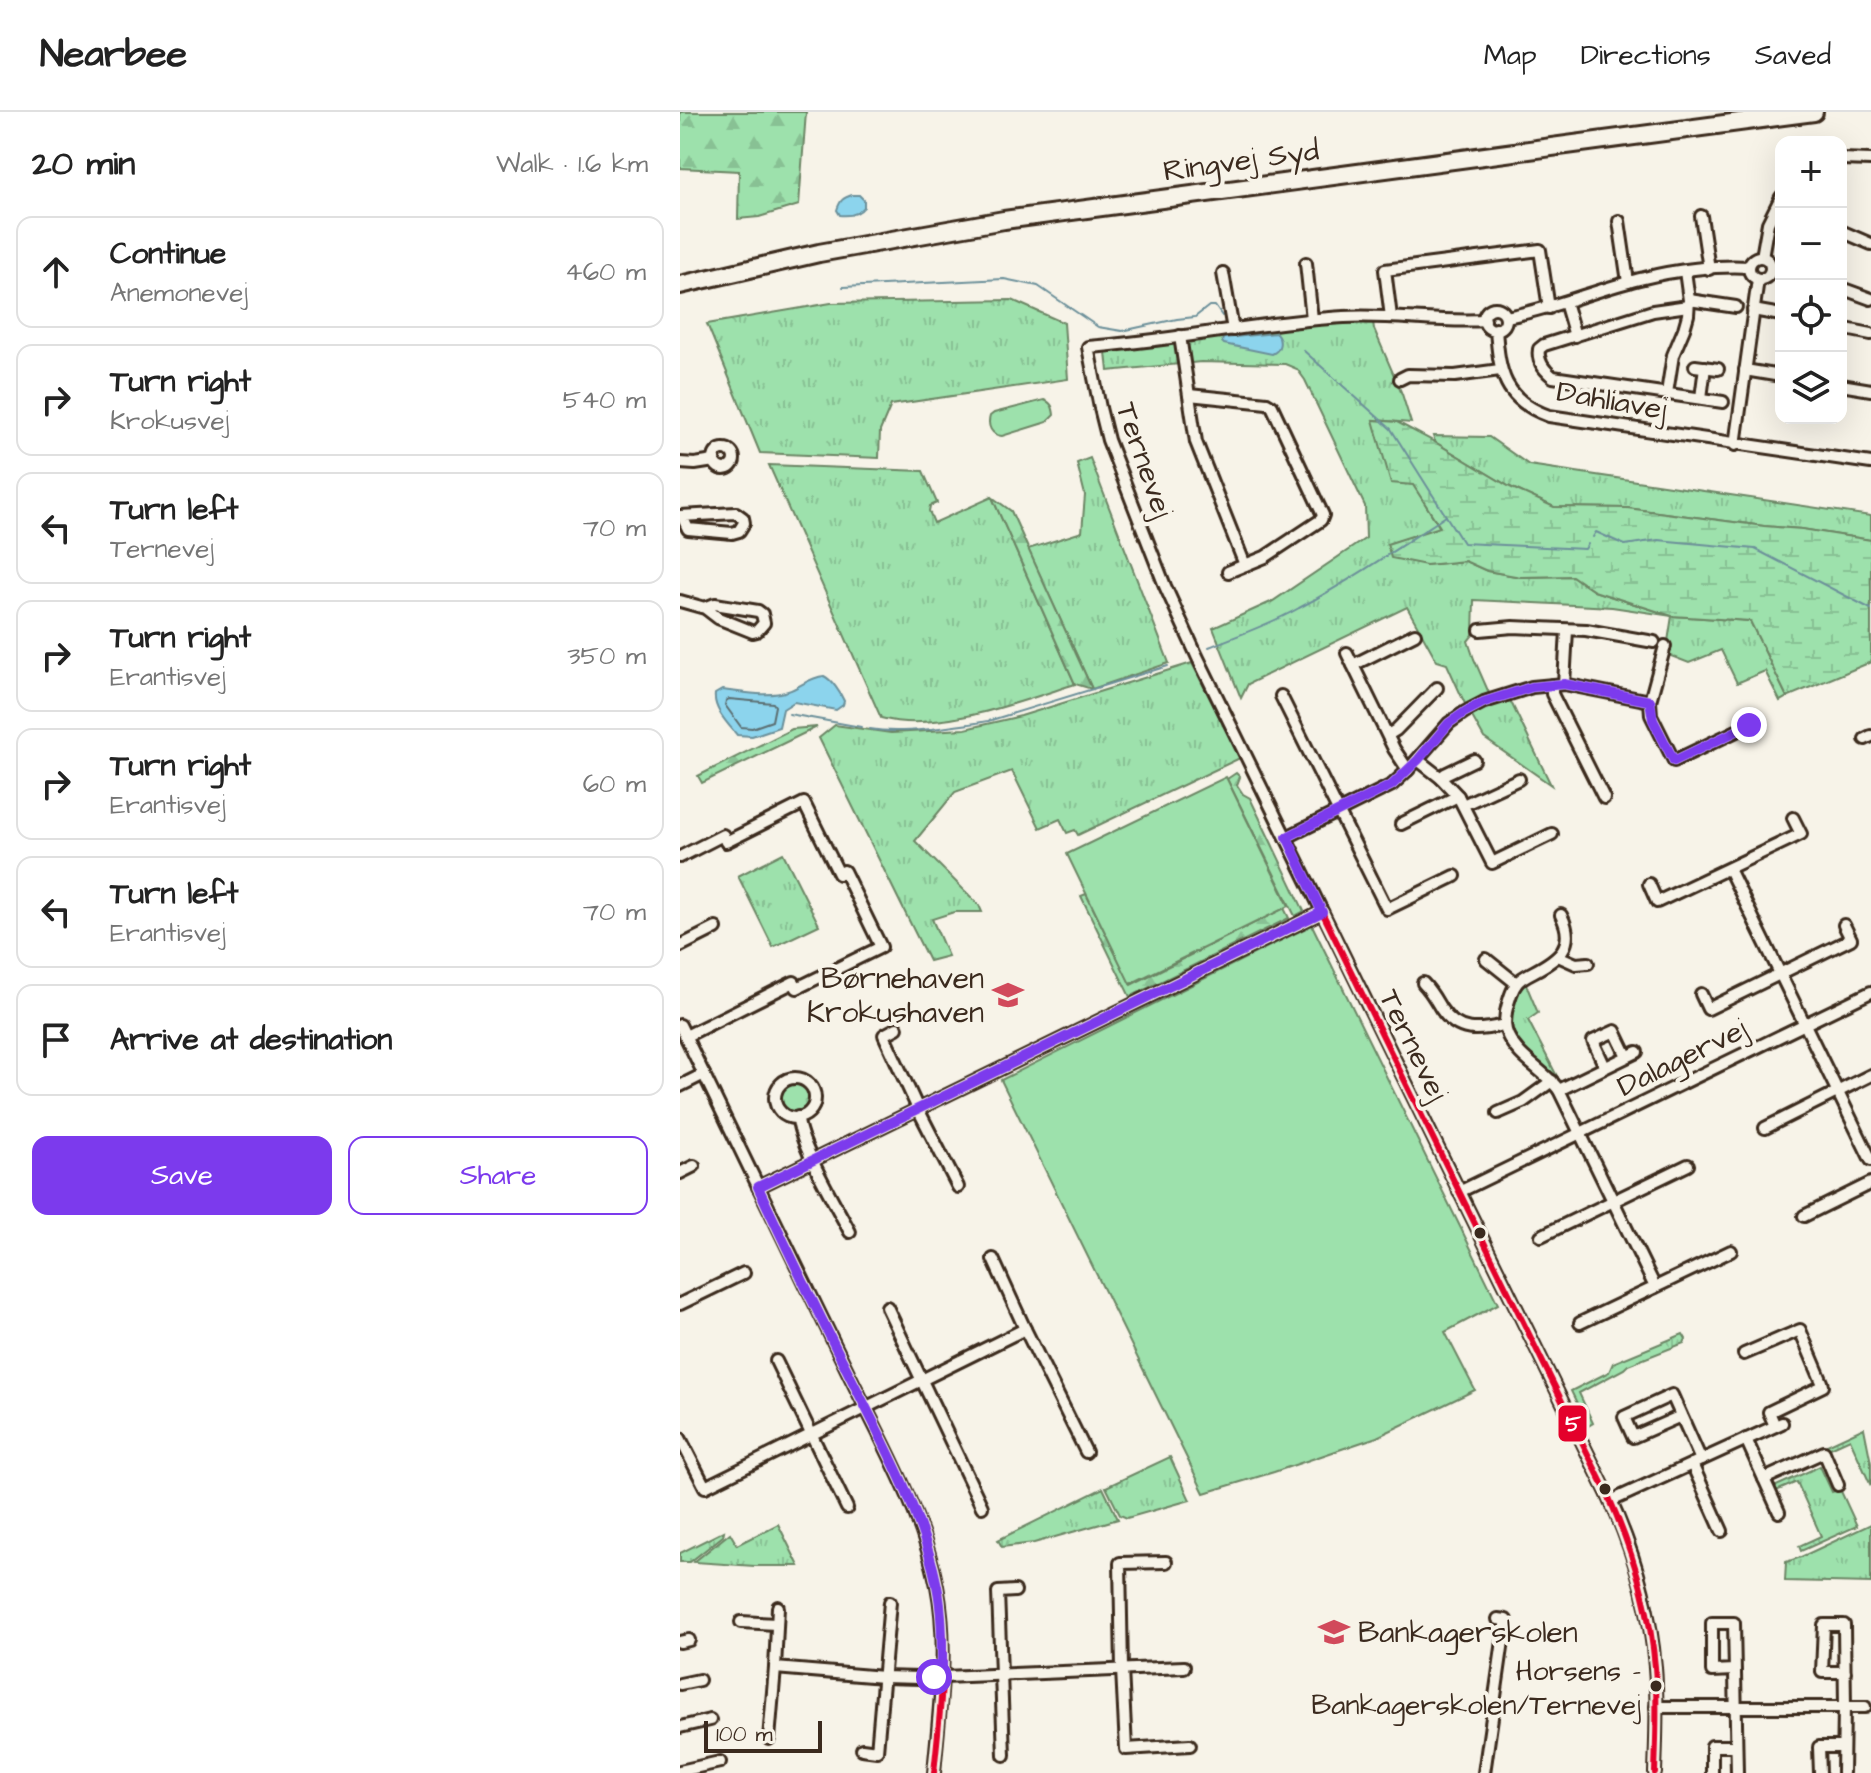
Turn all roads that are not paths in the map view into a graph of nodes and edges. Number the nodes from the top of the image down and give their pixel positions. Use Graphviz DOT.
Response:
graph roads {
  1 [pos="1814,112"];
  2 [pos="1847,159"];
  3 [pos="1871,160"];
  4 [pos="1776,208"];
  5 [pos="1701,216"];
  6 [pos="1619,221"];
  7 [pos="1847,234"];
  8 [pos="1871,244"];
  9 [pos="1762,257"];
  10 [pos="1306,263"];
  11 [pos="1749,267"];
  12 [pos="1709,269"];
  13 [pos="1775,269"];
  14 [pos="1685,271"];
  15 [pos="1775,271"];
  16 [pos="1223,273"];
  17 [pos="1758,279"];
  18 [pos="1628,282"];
  19 [pos="680,285"];
  20 [pos="1847,290"];
  21 [pos="1871,299"];
  22 [pos="1565,302"];
  23 [pos="1689,303"];
  24 [pos="1736,307"];
  25 [pos="1549,308"];
  26 [pos="1753,310"];
  27 [pos="1775,314"];
  28 [pos="1391,317"];
  29 [pos="1506,317"];
  30 [pos="1312,319"];
  31 [pos="1485,320"];
  32 [pos="1496,329"];
  33 [pos="1847,329"];
  34 [pos="1233,330"];
  35 [pos="1871,334"];
  36 [pos="1180,336"];
  37 [pos="1575,336"];
  38 [pos="1718,369"];
  39 [pos="1500,370"];
  40 [pos="1745,370"];
  41 [pos="1775,375"];
  42 [pos="1400,379"];
  43 [pos="1847,386"];
  44 [pos="1871,390"];
  45 [pos="1667,393"];
  46 [pos="1189,395"];
  47 [pos="1701,398"];
  48 [pos="1723,402"];
  49 [pos="1735,445"];
  50 [pos="714,461"];
  51 [pos="680,463"];
  52 [pos="1871,463"];
  53 [pos="681,516"];
  54 [pos="1245,565"];
  55 [pos="1228,572"];
  56 [pos="680,601"];
  57 [pos="705,608"];
  58 [pos="1480,630"];
  59 [pos="1567,630"];
  60 [pos="1415,634"];
  61 [pos="1347,653"];
  62 [pos="1353,665"];
  63 [pos="1564,684"];
  64 [pos="1552,685"];
  65 [pos="1437,688"];
  66 [pos="1281,696"];
  67 [pos="1650,701"];
  68 [pos="1749,725"];
  69 [pos="1388,735"];
  70 [pos="1418,760"];
  71 [pos="1474,760"];
  72 [pos="1408,770"];
  73 [pos="1441,778"];
  74 [pos="1519,779"];
  75 [pos="1604,798"];
  76 [pos="1461,800"];
  77 [pos="1339,811"];
  78 [pos="1793,818"];
  79 [pos="1401,824"];
  80 [pos="1552,834"];
  81 [pos="1287,837"];
  82 [pos="680,857"];
  83 [pos="1729,869"];
  84 [pos="1455,876"];
  85 [pos="1649,884"];
  86 [pos="1322,912"];
  87 [pos="1561,915"];
  88 [pos="1844,925"];
  89 [pos="716,928"];
  90 [pos="680,946"];
  91 [pos="1558,956"];
  92 [pos="1486,959"];
  93 [pos="1588,963"];
  94 [pos="1780,974"];
  95 [pos="1423,983"];
  96 [pos="1516,983"];
  97 [pos="1871,992"];
  98 [pos="1701,994"];
  99 [pos="1805,1024"];
  100 [pos="680,1025"];
  101 [pos="1504,1025"];
  102 [pos="897,1028"];
  103 [pos="686,1036"];
  104 [pos="1605,1067"];
  105 [pos="704,1074"];
  106 [pos="1871,1075"];
  107 [pos="1556,1085"];
  108 [pos="680,1086"];
  109 [pos="1838,1092"];
  110 [pos="918,1109"];
  111 [pos="1498,1113"];
  112 [pos="798,1117"];
  113 [pos="1765,1128"];
  114 [pos="1580,1134"];
  115 [pos="813,1160"];
  116 [pos="1871,1160"];
  117 [pos="1688,1165"];
  118 [pos="694,1166"];
  119 [pos="680,1173"];
  120 [pos="1871,1183"];
  121 [pos="758,1187"];
  122 [pos="958,1187"];
  123 [pos="1459,1192"];
  124 [pos="1614,1201"];
  125 [pos="1804,1216"];
  126 [pos="850,1232"];
  127 [pos="1541,1236"];
  128 [pos="1731,1251"];
  129 [pos="993,1259"];
  130 [pos="744,1273"];
  131 [pos="1655,1287"];
  132 [pos="680,1304"];
  133 [pos="887,1307"];
  134 [pos="1580,1323"];
  135 [pos="1025,1329"];
  136 [pos="1744,1354"];
  137 [pos="776,1361"];
  138 [pos="921,1380"];
  139 [pos="866,1407"];
  140 [pos="1681,1416"];
  141 [pos="812,1435"];
  142 [pos="680,1438"];
  143 [pos="1746,1439"];
  144 [pos="1086,1452"];
  145 [pos="1696,1462"];
  146 [pos="1764,1479"];
  147 [pos="1838,1485"];
  148 [pos="1611,1501"];
  149 [pos="982,1507"];
  150 [pos="847,1508"];
  151 [pos="1779,1512"];
  152 [pos="1722,1531"];
  153 [pos="1166,1562"];
  154 [pos="1015,1591"];
  155 [pos="890,1602"];
  156 [pos="778,1607"];
  157 [pos="1498,1619"];
  158 [pos="741,1622"];
  159 [pos="776,1624"];
  160 [pos="1184,1667"];
  161 [pos="775,1668"];
  162 [pos="1122,1669"];
  163 [pos="1734,1670"];
  164 [pos="1845,1672"];
  165 [pos="1001,1674"];
  166 [pos="883,1677"];
  167 [pos="942,1677"];
  168 [pos="699,1680"];
  169 [pos="680,1684"];
  170 [pos="1656,1707"];
  171 [pos="1844,1707"];
  172 [pos="1865,1707"];
  173 [pos="1735,1708"];
  174 [pos="710,1720"];
  175 [pos="680,1727"];
  176 [pos="769,1739"];
  177 [pos="1190,1745"];
  178 [pos="1736,1746"];
  179 [pos="1843,1747"];
  180 [pos="862,1749"];
  181 [pos="1004,1755"];
  182 [pos="720,1762"];
  183 [pos="680,1771"];
  184 [pos="934,1773"];
  185 [pos="1484,1773"];
  186 [pos="1655,1773"];
  187 [pos="1712,1773"];
  188 [pos="1737,1773"];
  189 [pos="1820,1773"];
  190 [pos="1843,1773"];
  1 -- 19 [label="highway, Ringvej Syd"];
  2 -- 3 [label="street"];
  4 -- 9 [label="street"];
  5 -- 12 [label="street"];
  6 -- 18 [label="street"];
  7 -- 8 [label="street"];
  9 -- 11 [label="street"];
  9 -- 13 [label="street"];
  10 -- 30 [label="street"];
  11 -- 12 [label="street"];
  11 -- 17 [label="street"];
  12 -- 14 [label="street"];
  14 -- 18 [label="street"];
  14 -- 23 [label="street"];
  15 -- 17 [label="street"];
  16 -- 34 [label="street"];
  17 -- 26 [label="street"];
  18 -- 22 [label="street"];
  20 -- 21 [label="street"];
  22 -- 25 [label="street"];
  22 -- 37 [label="street"];
  23 -- 24 [label="street"];
  23 -- 37 [label="street"];
  23 -- 45 [label="street"];
  25 -- 28 [label="street"];
  25 -- 29 [label="street"];
  26 -- 27 [label="street"];
  26 -- 40 [label="street"];
  28 -- 30 [label="street"];
  28 -- 31 [label="street"];
  29 -- 31 [label="street"];
  29 -- 32 [label="street"];
  30 -- 34 [label="street"];
  31 -- 32 [label="street"];
  32 -- 39 [label="street"];
  33 -- 35 [label="street"];
  34 -- 36 [label="street"];
  36 -- 46 [label="street"];
  36 -- 81 [label="street, Ternevej"];
  37 -- 45 [label="street"];
  38 -- 47 [label="street"];
  39 -- 42 [label="street"];
  39 -- 49 [label="street, Dahliavej"];
  40 -- 41 [label="street"];
  40 -- 49 [label="street"];
  43 -- 44 [label="street"];
  45 -- 47 [label="street"];
  46 -- 54 [label="street"];
  46 -- 54 [label="street"];
  47 -- 48 [label="street"];
  49 -- 52 [label="street, Dahliavej"];
  50 -- 51 [label="street"];
  53 -- 53 [label="street"];
  54 -- 55 [label="street"];
  56 -- 57 [label="street"];
  57 -- 57 [label="street"];
  58 -- 59 [label="street"];
  59 -- 63 [label="street"];
  59 -- 67 [label="street"];
  60 -- 62 [label="street"];
  61 -- 62 [label="street"];
  62 -- 69 [label="street"];
  63 -- 64 [label="street"];
  63 -- 67 [label="street"];
  64 -- 70 [label="street"];
  64 -- 75 [label="street"];
  65 -- 69 [label="street"];
  66 -- 77 [label="street"];
  67 -- 68 [label="street"];
  69 -- 72 [label="street"];
  70 -- 72 [label="street"];
  70 -- 73 [label="street"];
  71 -- 73 [label="street"];
  72 -- 77 [label="street"];
  73 -- 76 [label="street"];
  74 -- 76 [label="street"];
  76 -- 79 [label="street"];
  76 -- 80 [label="street"];
  77 -- 81 [label="street"];
  77 -- 84 [label="street"];
  78 -- 83 [label="street"];
  81 -- 86 [label="street, Ternevej"];
  82 -- 103 [label="street"];
  83 -- 85 [label="street"];
  83 -- 94 [label="street"];
  86 -- 110 [label="street"];
  86 -- 123 [label="street, Ternevej"];
  87 -- 91 [label="street"];
  88 -- 94 [label="street, Dalagervej"];
  89 -- 90 [label="street"];
  91 -- 93 [label="street"];
  91 -- 96 [label="street"];
  92 -- 96 [label="street"];
  94 -- 98 [label="street, Dalagervej"];
  94 -- 99 [label="street"];
  95 -- 101 [label="street"];
  96 -- 101 [label="street"];
  97 -- 99 [label="street, Dalagervej"];
  99 -- 109 [label="street"];
  99 -- 114 [label="street, Dalagervej"];
  100 -- 103 [label="street"];
  101 -- 107 [label="street"];
  102 -- 110 [label="street"];
  103 -- 105 [label="street"];
  104 -- 104 [label="street, Dalagervej"];
  104 -- 107 [label="street, Dalagervej"];
  105 -- 108 [label="street"];
  105 -- 121 [label="street"];
  106 -- 109 [label="street"];
  107 -- 111 [label="street, Dalagervej"];
  107 -- 114 [label="street"];
  109 -- 113 [label="street"];
  109 -- 116 [label="street"];
  110 -- 115 [label="street"];
  110 -- 122 [label="street"];
  112 -- 115 [label="street"];
  114 -- 123 [label="street, Dalagervej"];
  114 -- 124 [label="street"];
  115 -- 121 [label="street"];
  115 -- 126 [label="street"];
  117 -- 124 [label="street"];
  118 -- 119 [label="street"];
  120 -- 125 [label="street"];
  121 -- 139 [label="street"];
  123 -- 148 [label="street, Ternevej"];
  124 -- 127 [label="street"];
  124 -- 131 [label="street"];
  128 -- 131 [label="street"];
  129 -- 135 [label="street"];
  130 -- 132 [label="street"];
  131 -- 134 [label="street"];
  133 -- 138 [label="street"];
  135 -- 138 [label="street"];
  135 -- 144 [label="street"];
  136 -- 143 [label="street"];
  137 -- 141 [label="street"];
  138 -- 139 [label="street"];
  138 -- 149 [label="street"];
  139 -- 141 [label="street"];
  139 -- 167 [label="street"];
  140 -- 140 [label="street"];
  140 -- 145 [label="street"];
  141 -- 142 [label="street"];
  141 -- 150 [label="street"];
  143 -- 145 [label="street"];
  143 -- 146 [label="street"];
  145 -- 148 [label="street"];
  145 -- 152 [label="street"];
  146 -- 147 [label="street"];
  146 -- 151 [label="street"];
  148 -- 170 [label="street, Ternevej"];
  153 -- 162 [label="street"];
  154 -- 165 [label="street"];
  155 -- 166 [label="street"];
  156 -- 159 [label="street"];
  157 -- 185 [label="street"];
  158 -- 159 [label="street"];
  159 -- 161 [label="street"];
  160 -- 162 [label="street"];
  161 -- 166 [label="street"];
  161 -- 176 [label="street"];
  162 -- 165 [label="street"];
  162 -- 177 [label="street"];
  163 -- 163 [label="street"];
  163 -- 173 [label="street"];
  164 -- 164 [label="street"];
  164 -- 171 [label="street"];
  165 -- 167 [label="street"];
  165 -- 181 [label="street"];
  166 -- 167 [label="street"];
  166 -- 180 [label="street"];
  167 -- 184 [label="street"];
  168 -- 169 [label="street"];
  170 -- 173 [label="street"];
  170 -- 186 [label="street, Ternevej"];
  171 -- 172 [label="street"];
  171 -- 173 [label="street"];
  171 -- 179 [label="street"];
  173 -- 178 [label="street"];
  174 -- 175 [label="street"];
  178 -- 187 [label="street"];
  178 -- 188 [label="street"];
  179 -- 189 [label="street"];
  179 -- 190 [label="street"];
  182 -- 183 [label="street"];
}
